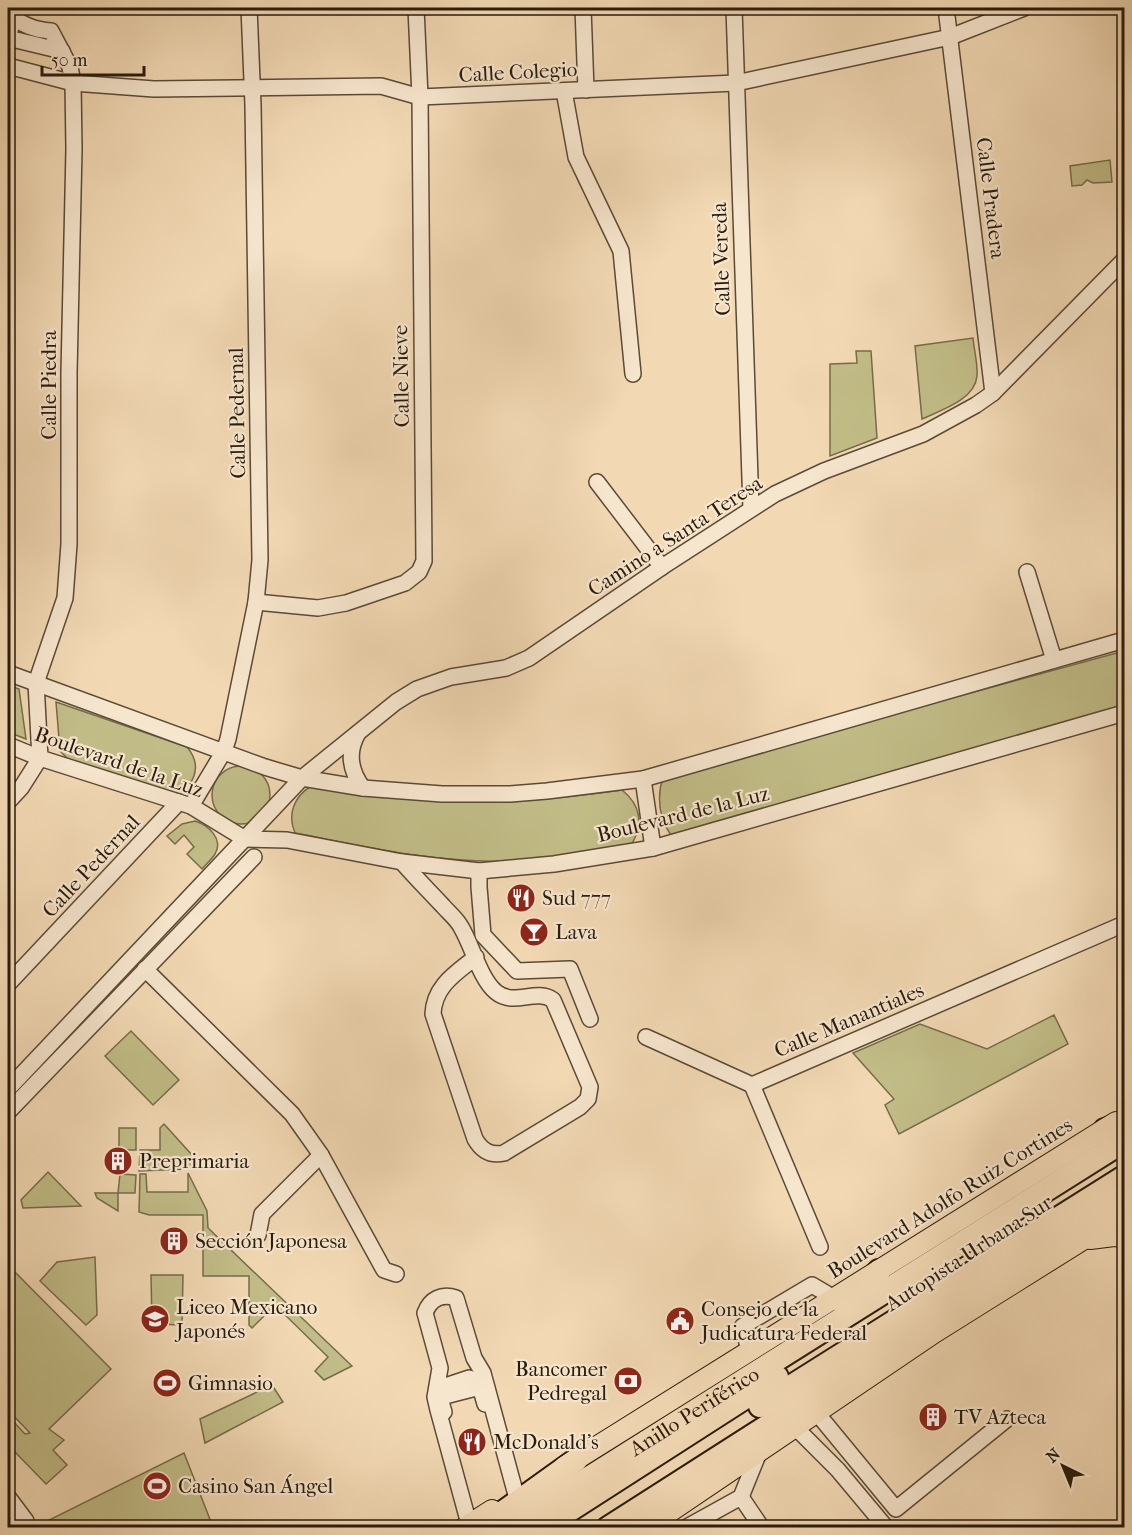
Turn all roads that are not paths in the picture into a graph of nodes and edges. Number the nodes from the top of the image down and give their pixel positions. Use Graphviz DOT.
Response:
graph roads {
  1 [pos="249,8"];
  2 [pos="416,8"];
  3 [pos="583,8"];
  4 [pos="734,8"];
  5 [pos="946,8"];
  6 [pos="1024,8"];
  7 [pos="11,16"];
  8 [pos="950,37"];
  9 [pos="8,66"];
  10 [pos="73,83"];
  11 [pos="736,83"];
  12 [pos="251,89"];
  13 [pos="586,90"];
  14 [pos="564,91"];
  15 [pos="420,97"];
  16 [pos="1125,260"];
  17 [pos="633,374"];
  18 [pos="993,393"];
  19 [pos="597,482"];
  20 [pos="751,508"];
  21 [pos="662,567"];
  22 [pos="1027,572"];
  23 [pos="256,602"];
  24 [pos="1125,640"];
  25 [pos="1054,660"];
  26 [pos="8,673"];
  27 [pos="36,683"];
  28 [pos="1125,713"];
  29 [pos="358,731"];
  30 [pos="8,745"];
  31 [pos="224,751"];
  32 [pos="40,758"];
  33 [pos="302,778"];
  34 [pos="643,779"];
  35 [pos="363,788"];
  36 [pos="8,802"];
  37 [pos="185,804"];
  38 [pos="245,839"];
  39 [pos="653,848"];
  40 [pos="254,857"];
  41 [pos="402,862"];
  42 [pos="479,871"];
  43 [pos="1125,924"];
  44 [pos="476,957"];
  45 [pos="145,969"];
  46 [pos="8,984"];
  47 [pos="590,1019"];
  48 [pos="71,1023"];
  49 [pos="646,1037"];
  50 [pos="77,1039"];
  51 [pos="752,1085"];
  52 [pos="13,1091"];
  53 [pos="8,1112"];
  54 [pos="1125,1117"];
  55 [pos="1118,1131"];
  56 [pos="1125,1154"];
  57 [pos="321,1155"];
  58 [pos="1125,1177"];
  59 [pos="1125,1198"];
  60 [pos="1125,1214"];
  61 [pos="258,1235"];
  62 [pos="1125,1237"];
  63 [pos="1082,1240"];
  64 [pos="820,1247"];
  65 [pos="879,1271"];
  66 [pos="396,1274"];
  67 [pos="824,1330"];
  68 [pos="474,1358"];
  69 [pos="440,1368"];
  70 [pos="816,1412"];
  71 [pos="1007,1419"];
  72 [pos="795,1427"];
  73 [pos="444,1432"];
  74 [pos="500,1439"];
  75 [pos="760,1450"];
  76 [pos="576,1460"];
  77 [pos="568,1488"];
  78 [pos="516,1495"];
  79 [pos="8,1497"];
  80 [pos="741,1497"];
  81 [pos="884,1525"];
  82 [pos="474,1526"];
  83 [pos="20,1527"];
  84 [pos="509,1527"];
  85 [pos="542,1527"];
  86 [pos="569,1527"];
  87 [pos="608,1527"];
  88 [pos="654,1527"];
  89 [pos="685,1527"];
  90 [pos="762,1527"];
  1 -- 12 [label="street, Calle Pedernal"];
  2 -- 15 [label="street, Calle Nieve"];
  3 -- 13 [label="street"];
  4 -- 11 [label="street, Calle Vereda"];
  5 -- 8 [label="street, Calle Pradera"];
  6 -- 8 [label="street, Calle Colegio"];
  7 -- 10 [label="street, Calle Piedra"];
  8 -- 11 [label="street, Calle Colegio"];
  8 -- 18 [label="street, Calle Pradera"];
  9 -- 10 [label="street, Calle Colegio"];
  10 -- 12 [label="street, Calle Colegio"];
  10 -- 27 [label="street, Calle Piedra"];
  11 -- 13 [label="street, Calle Colegio"];
  11 -- 20 [label="street, Calle Vereda"];
  12 -- 15 [label="street, Calle Colegio"];
  12 -- 23 [label="street, Calle Pedernal"];
  13 -- 14 [label="street, Calle Colegio"];
  14 -- 15 [label="street, Calle Colegio"];
  14 -- 17 [label="street"];
  15 -- 23 [label="street, Calle Nieve"];
  16 -- 18 [label="street, Camino a Santa Teresa"];
  18 -- 20 [label="street, Camino a Santa Teresa"];
  19 -- 21 [label="street"];
  20 -- 21 [label="street, Camino a Santa Teresa"];
  21 -- 29 [label="street, Camino a Santa Teresa"];
  22 -- 25 [label="street"];
  23 -- 31 [label="street, Calle Pedernal"];
  24 -- 25 [label="street, Boulevard de la Luz"];
  25 -- 34 [label="street, Boulevard de la Luz"];
  26 -- 27 [label="street, Boulevard de la Luz"];
  27 -- 31 [label="street, Boulevard de la Luz"];
  27 -- 32 [label="street"];
  28 -- 39 [label="street, Boulevard de la Luz"];
  29 -- 33 [label="street, Camino a Santa Teresa"];
  29 -- 35 [label="street"];
  30 -- 32 [label="street, Boulevard de la Luz"];
  31 -- 33 [label="street, Boulevard de la Luz"];
  31 -- 37 [label="street, Calle Pedernal"];
  32 -- 36 [label="street"];
  32 -- 37 [label="street, Boulevard de la Luz"];
  33 -- 35 [label="street, Boulevard de la Luz"];
  33 -- 38 [label="street, Camino a Santa Teresa"];
  34 -- 35 [label="street, Boulevard de la Luz"];
  34 -- 39 [label="street"];
  37 -- 38 [label="street, Boulevard de la Luz"];
  37 -- 46 [label="street, Calle Pedernal"];
  38 -- 41 [label="street, Boulevard de la Luz"];
  38 -- 48 [label="street, Camino a Santa Teresa"];
  39 -- 42 [label="street, Boulevard de la Luz"];
  40 -- 45 [label="street"];
  41 -- 42 [label="street, Boulevard de la Luz"];
  41 -- 44 [label="street"];
  42 -- 47 [label="street"];
  43 -- 51 [label="street, Calle Manantiales"];
  44 -- 44 [label="street"];
  45 -- 50 [label="street"];
  45 -- 57 [label="street"];
  48 -- 50 [label="street"];
  48 -- 52 [label="street, Camino a Santa Teresa"];
  49 -- 51 [label="street"];
  50 -- 52 [label="street"];
  51 -- 64 [label="street"];
  52 -- 53 [label="street"];
  54 -- 55 [label="main road, Boulevard Adolfo Ruiz Cortines"];
  55 -- 65 [label="main road, Boulevard Adolfo Ruiz Cortines"];
  55 -- 67 [label="highway, Anillo Periférico"];
  56 -- 85 [label="highway, Autopista Urbana Sur"];
  57 -- 61 [label="street"];
  57 -- 66 [label="street"];
  58 -- 86 [label="highway, Autopista Urbana Sur"];
  59 -- 87 [label="highway"];
  60 -- 63 [label="main road"];
  62 -- 63 [label="main road"];
  63 -- 70 [label="main road"];
  65 -- 67 [label="highway"];
  65 -- 76 [label="main road, Boulevard Adolfo Ruiz Cortines"];
  67 -- 77 [label="highway, Anillo Periférico"];
  68 -- 69 [label="street"];
  68 -- 69 [label="street"];
  68 -- 74 [label="street"];
  69 -- 73 [label="street"];
  70 -- 71 [label="street"];
  70 -- 72 [label="main road"];
  72 -- 75 [label="main road"];
  72 -- 81 [label="street"];
  73 -- 74 [label="street"];
  73 -- 82 [label="street"];
  74 -- 78 [label="street"];
  75 -- 80 [label="street"];
  75 -- 88 [label="main road"];
  76 -- 78 [label="main road, Boulevard Adolfo Ruiz Cortines"];
  76 -- 82 [label="highway"];
  77 -- 82 [label="highway"];
  77 -- 84 [label="highway, Anillo Periférico"];
  78 -- 82 [label="main road, Boulevard Adolfo Ruiz Cortines"];
  79 -- 83 [label="street"];
  80 -- 89 [label="street"];
  80 -- 90 [label="street"];
}
